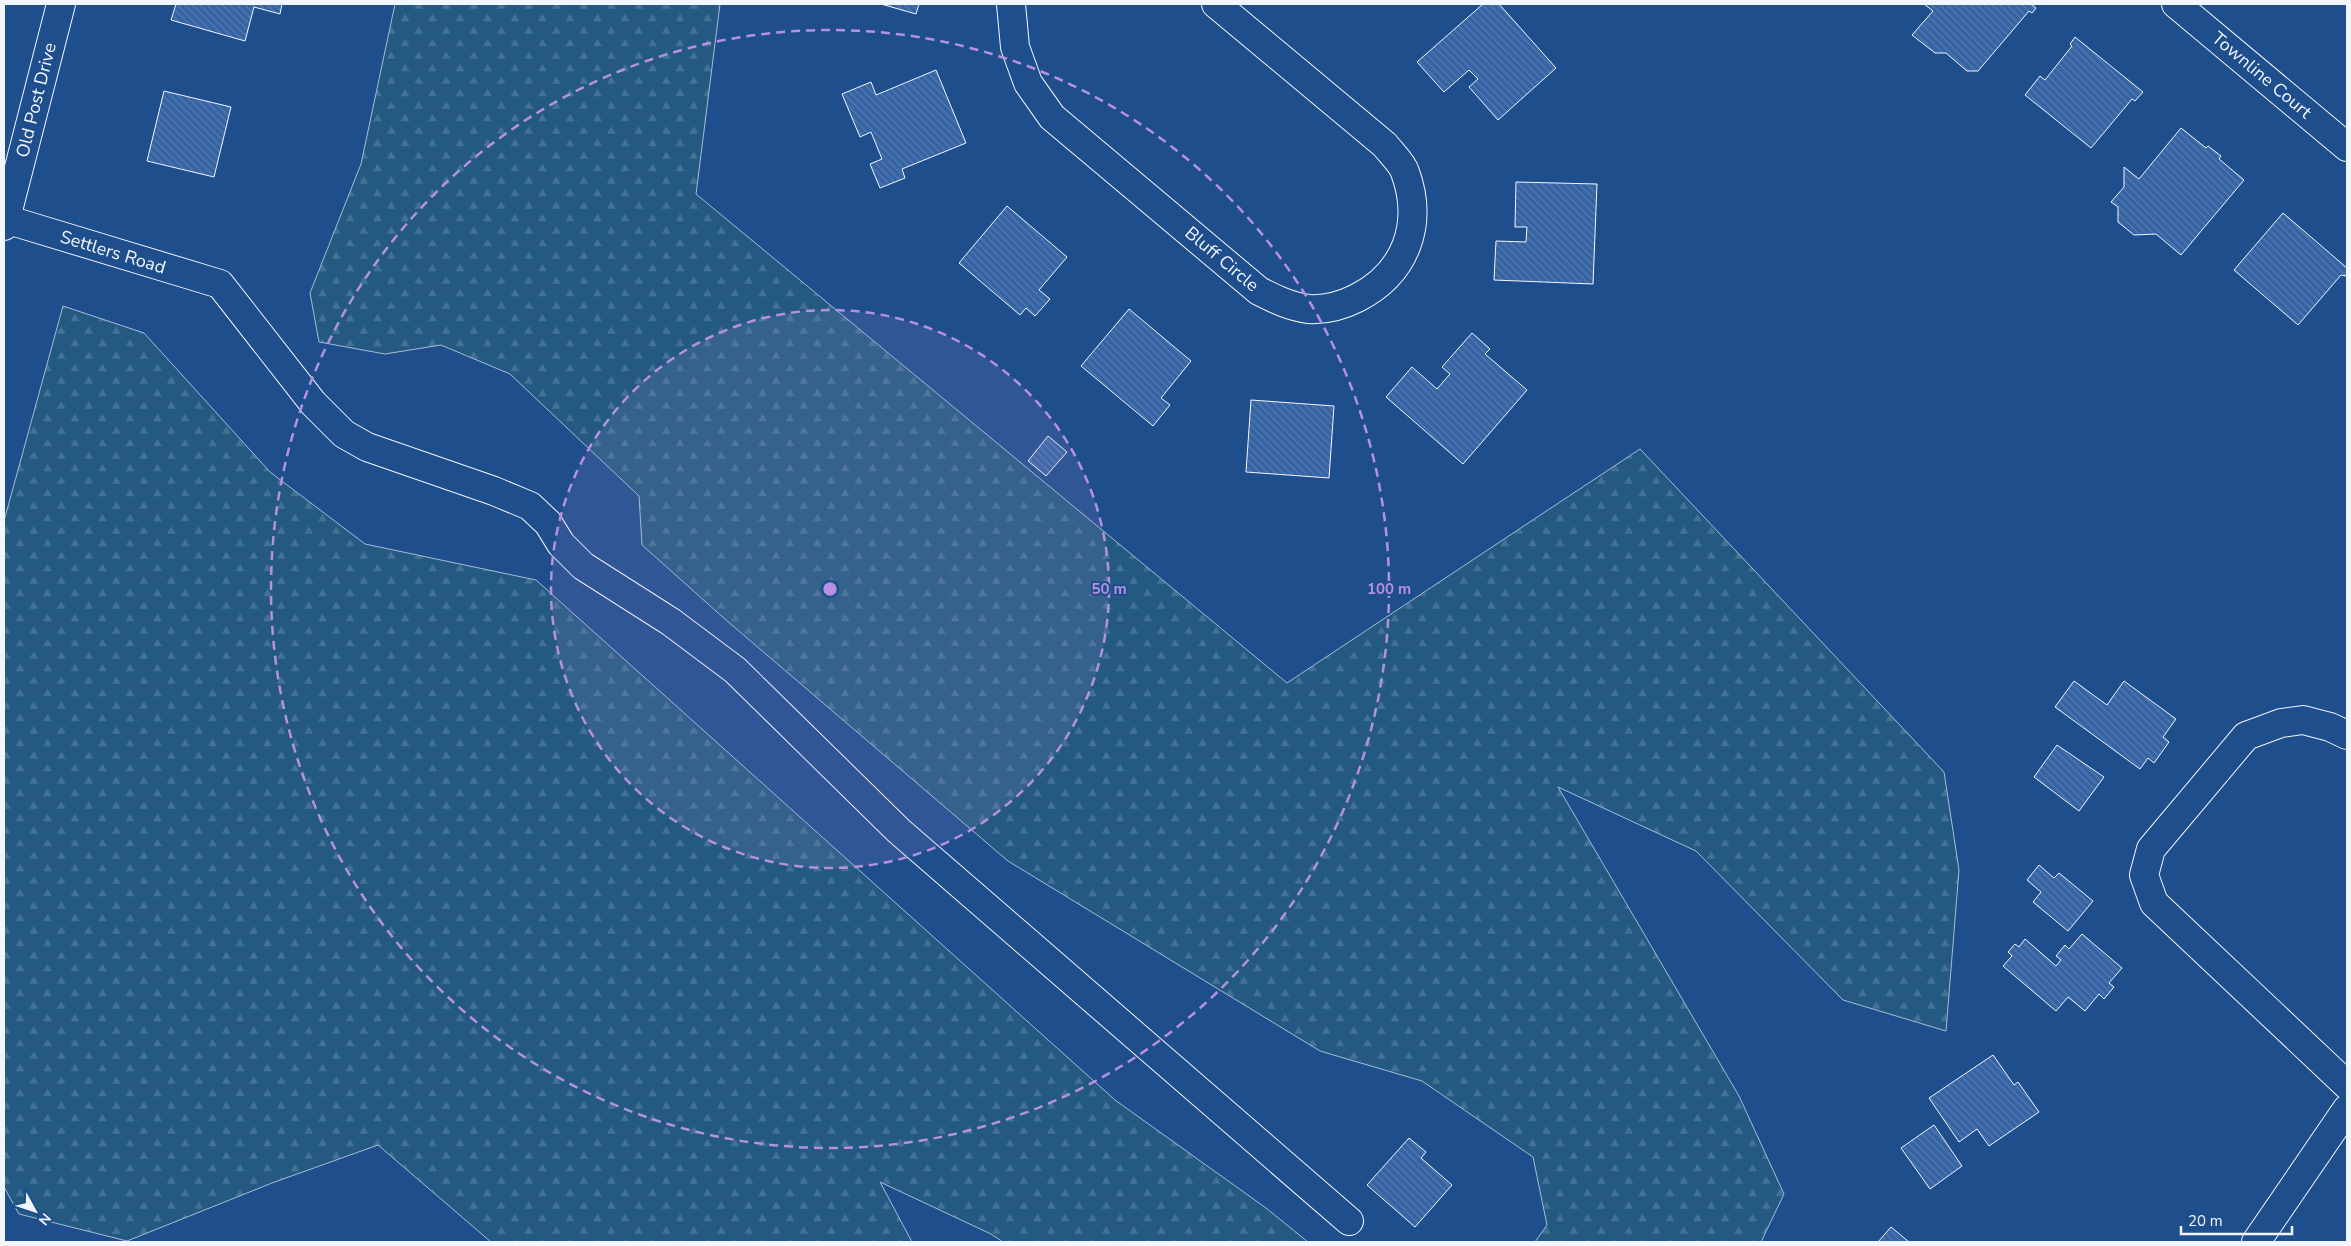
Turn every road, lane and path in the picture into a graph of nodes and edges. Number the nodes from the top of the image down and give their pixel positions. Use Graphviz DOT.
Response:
graph roads {
  1 [pos="60,4"];
  2 [pos="1011,4"];
  3 [pos="1216,4"];
  4 [pos="2176,4"];
  5 [pos="2347,147"];
  6 [pos="5,222"];
  7 [pos="2347,735"];
  8 [pos="2347,1085"];
  9 [pos="2347,1109"];
  10 [pos="1349,1221"];
  11 [pos="2256,1242"];
  1 -- 6 [label="street, Old Post Drive"];
  2 -- 3 [label="street, Bluff Circle"];
  4 -- 5 [label="street, Townline Court"];
  6 -- 10 [label="street, Settlers Road"];
  7 -- 8 [label="street"];
  9 -- 11 [label="street"];
}
